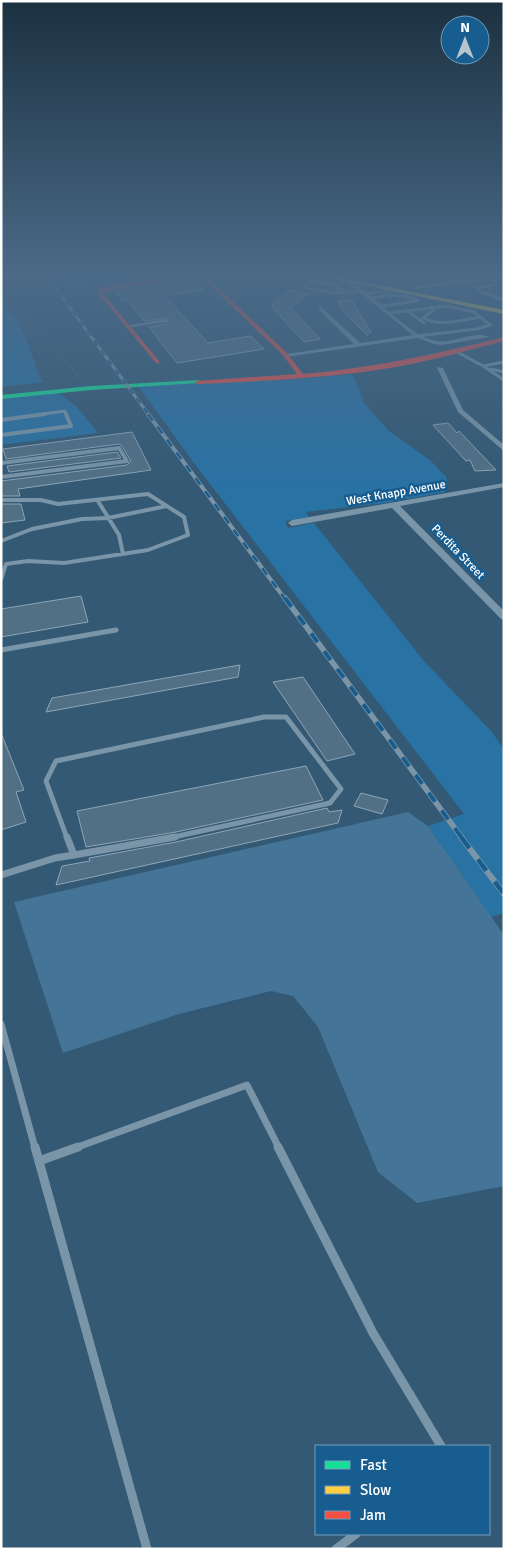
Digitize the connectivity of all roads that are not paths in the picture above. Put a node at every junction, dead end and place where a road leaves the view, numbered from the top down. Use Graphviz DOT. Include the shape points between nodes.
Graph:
graph roads {
  1 [pos="143,345"];
  2 [pos="276,345"];
  3 [pos="350,345"];
  4 [pos="448,345"];
  5 [pos="481,345"];
  6 [pos="457,352"];
  7 [pos="287,356"];
  8 [pos="157,362"];
  9 [pos="504,362"];
  10 [pos="483,366"];
  11 [pos="440,368"];
  12 [pos="488,368"];
  13 [pos="504,372"];
  14 [pos="299,373"];
  15 [pos="504,380"];
  16 [pos="83,384"];
  17 [pos="1,389"];
  18 [pos="1,397"];
  19 [pos="1,420"];
  20 [pos="1,435"];
  21 [pos="504,450"];
  22 [pos="1,463"];
  23 [pos="1,477"];
  24 [pos="504,485"];
  25 [pos="1,500"];
  26 [pos="98,501"];
  27 [pos="394,505"];
  28 [pos="167,506"];
  29 [pos="108,518"];
  30 [pos="292,523"];
  31 [pos="1,541"];
  32 [pos="123,554"];
  33 [pos="3,562"];
  34 [pos="1,580"];
  35 [pos="504,617"];
  36 [pos="116,630"];
  37 [pos="1,650"];
  38 [pos="74,855"];
  39 [pos="1,875"];
  40 [pos="1,1024"];
  41 [pos="39,1161"];
  42 [pos="440,1445"];
  43 [pos="355,1535"];
  44 [pos="148,1549"];
  45 [pos="336,1549"];
  1 -- 8 [label="street"];
  2 -- 7 [label="street"];
  3 -- 7 [label="street"];
  4 -- 14 [label="street"];
  5 -- 6 [label="street"];
  6 -- 10 [label="lane"];
  6 -- 14 [label="street" via="381,367"];
  7 -- 14 [label="street"];
  9 -- 10 [label="lane"];
  10 -- 12 [label="lane"];
  11 -- 21 [label="street" via="460,410"];
  12 -- 13 [label="lane"];
  12 -- 15 [label="lane"];
  14 -- 16 [label="street"];
  16 -- 17 [label="street"];
  16 -- 18 [label="street"];
  19 -- 20 [label="lane" via="65,411 71,426"];
  22 -- 23 [label="lane" via="119,448 127,461"];
  24 -- 27 [label="street, West Knapp Avenue"];
  25 -- 26 [label="lane" via="41,500 58,504"];
  26 -- 28 [label="lane" via="148,494"];
  26 -- 29 [label="lane"];
  27 -- 30 [label="street, West Knapp Avenue"];
  27 -- 35 [label="street, Perdita Street"];
  28 -- 29 [label="lane"];
  28 -- 32 [label="lane" via="184,517 188,535 148,550"];
  29 -- 31 [label="lane" via="82,519 32,529"];
  29 -- 32 [label="lane" via="119,535"];
  32 -- 33 [label="lane" via="64,564"];
  33 -- 34 [label="lane"];
  36 -- 37 [label="lane"];
  38 -- 38 [label="lane" via="330,803 341,789 286,717 264,717 82,754 56,761 46,781"];
  38 -- 39 [label="lane"];
  40 -- 41 [label="lane"];
  41 -- 42 [label="lane" via="247,1085 373,1333"];
  41 -- 44 [label="lane"];
  43 -- 45 [label="lane"];
}
